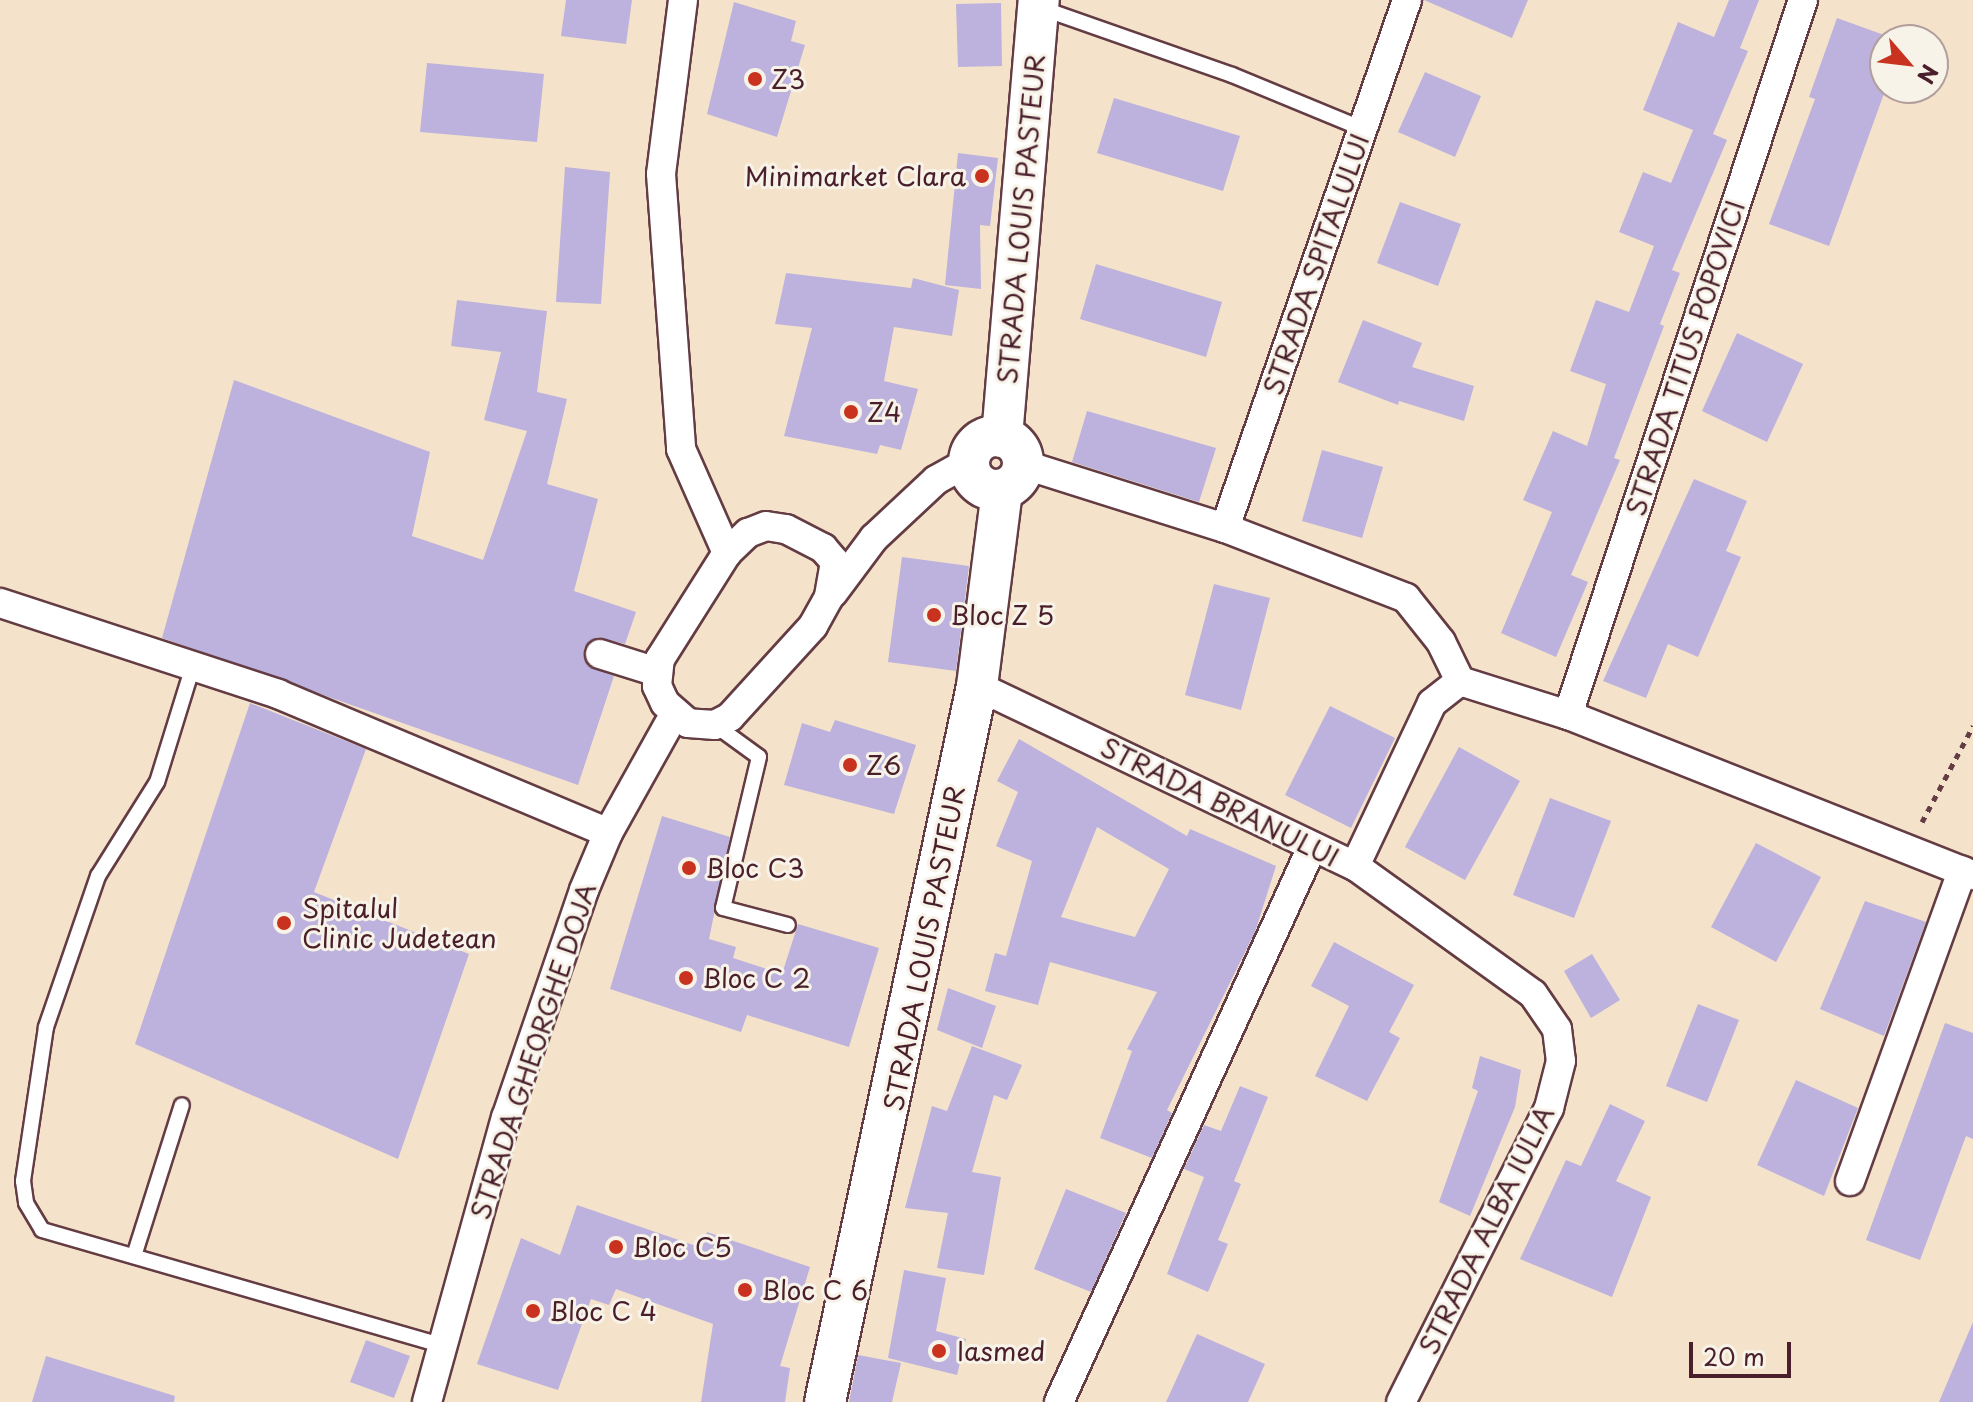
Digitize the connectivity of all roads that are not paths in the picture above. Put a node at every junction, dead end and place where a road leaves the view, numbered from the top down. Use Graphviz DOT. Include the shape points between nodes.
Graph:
graph roads {
  1 [pos="683,0"];
  2 [pos="1407,0"];
  3 [pos="1803,0"];
  4 [pos="1038,4"];
  5 [pos="1363,129"];
  6 [pos="969,462"];
  7 [pos="1009,464"];
  8 [pos="709,510"];
  9 [pos="766,526"];
  10 [pos="1225,528"];
  11 [pos="874,538"];
  12 [pos="818,545"];
  13 [pos="727,553"];
  14 [pos="829,597"];
  15 [pos="0,603"];
  16 [pos="600,654"];
  17 [pos="193,666"];
  18 [pos="657,672"];
  19 [pos="1460,681"];
  20 [pos="977,686"];
  21 [pos="674,715"];
  22 [pos="1568,715"];
  23 [pos="715,725"];
  24 [pos="608,833"];
  25 [pos="1312,847"];
  26 [pos="1355,866"];
  27 [pos="1967,873"];
  28 [pos="788,925"];
  29 [pos="182,1105"];
  30 [pos="1850,1181"];
  31 [pos="134,1256"];
  32 [pos="441,1345"];
  33 [pos="427,1402"];
  34 [pos="825,1402"];
  35 [pos="1059,1402"];
  36 [pos="1401,1402"];
  1 -- 8 [label="street" via="661,174 681,449"];
  2 -- 5 [label="street, STRADA SPITALULUI"];
  3 -- 22 [label="street, STRADA TITUS POPOVICI"];
  4 -- 5 [label="lane"];
  4 -- 7 [label="main road, STRADA LOUIS PASTEUR"];
  5 -- 10 [label="street, STRADA SPITALULUI"];
  6 -- 7 [label="main road" via="977,443"];
  6 -- 11 [label="street" via="936,480"];
  7 -- 10 [label="street"];
  7 -- 20 [label="main road, STRADA LOUIS PASTEUR"];
  8 -- 9 [label="street" via="733,521"];
  8 -- 13 [label="street"];
  9 -- 12 [label="street" via="786,529"];
  9 -- 13 [label="street" via="748,533"];
  10 -- 19 [label="street" via="1406,598 1441,642"];
  11 -- 12 [label="street"];
  11 -- 14 [label="street"];
  12 -- 14 [label="street" via="835,562"];
  13 -- 18 [label="street" via="669,637"];
  14 -- 23 [label="street" via="786,658 730,717"];
  15 -- 17 [label="street"];
  16 -- 18 [label="street"];
  17 -- 24 [label="street" via="374,732"];
  17 -- 31 [label="lane" via="157,782 98,876 46,1027 23,1181 26,1203 42,1230"];
  18 -- 21 [label="street" via="657,686"];
  19 -- 22 [label="street"];
  19 -- 26 [label="street, STRADA BRANULUI" via="1432,703"];
  20 -- 25 [label="street, STRADA BRANULUI"];
  20 -- 34 [label="main road, STRADA LOUIS PASTEUR" via="888,1126 854,1256"];
  21 -- 23 [label="street" via="701,726"];
  21 -- 24 [label="street, STRADA GHEORGHE DOJA"];
  22 -- 27 [label="street"];
  23 -- 28 [label="lane" via="759,757 723,908"];
  24 -- 32 [label="street, STRADA GHEORGHE DOJA" via="506,1118"];
  25 -- 26 [label="street, STRADA BRANULUI"];
  25 -- 35 [label="street"];
  26 -- 36 [label="street, STRADA ALBA IULIA" via="1533,994 1557,1029 1561,1061 1549,1108"];
  27 -- 30 [label="street"];
  29 -- 31 [label="lane"];
  31 -- 32 [label="lane"];
  32 -- 33 [label="street, STRADA GHEORGHE DOJA"];
}
